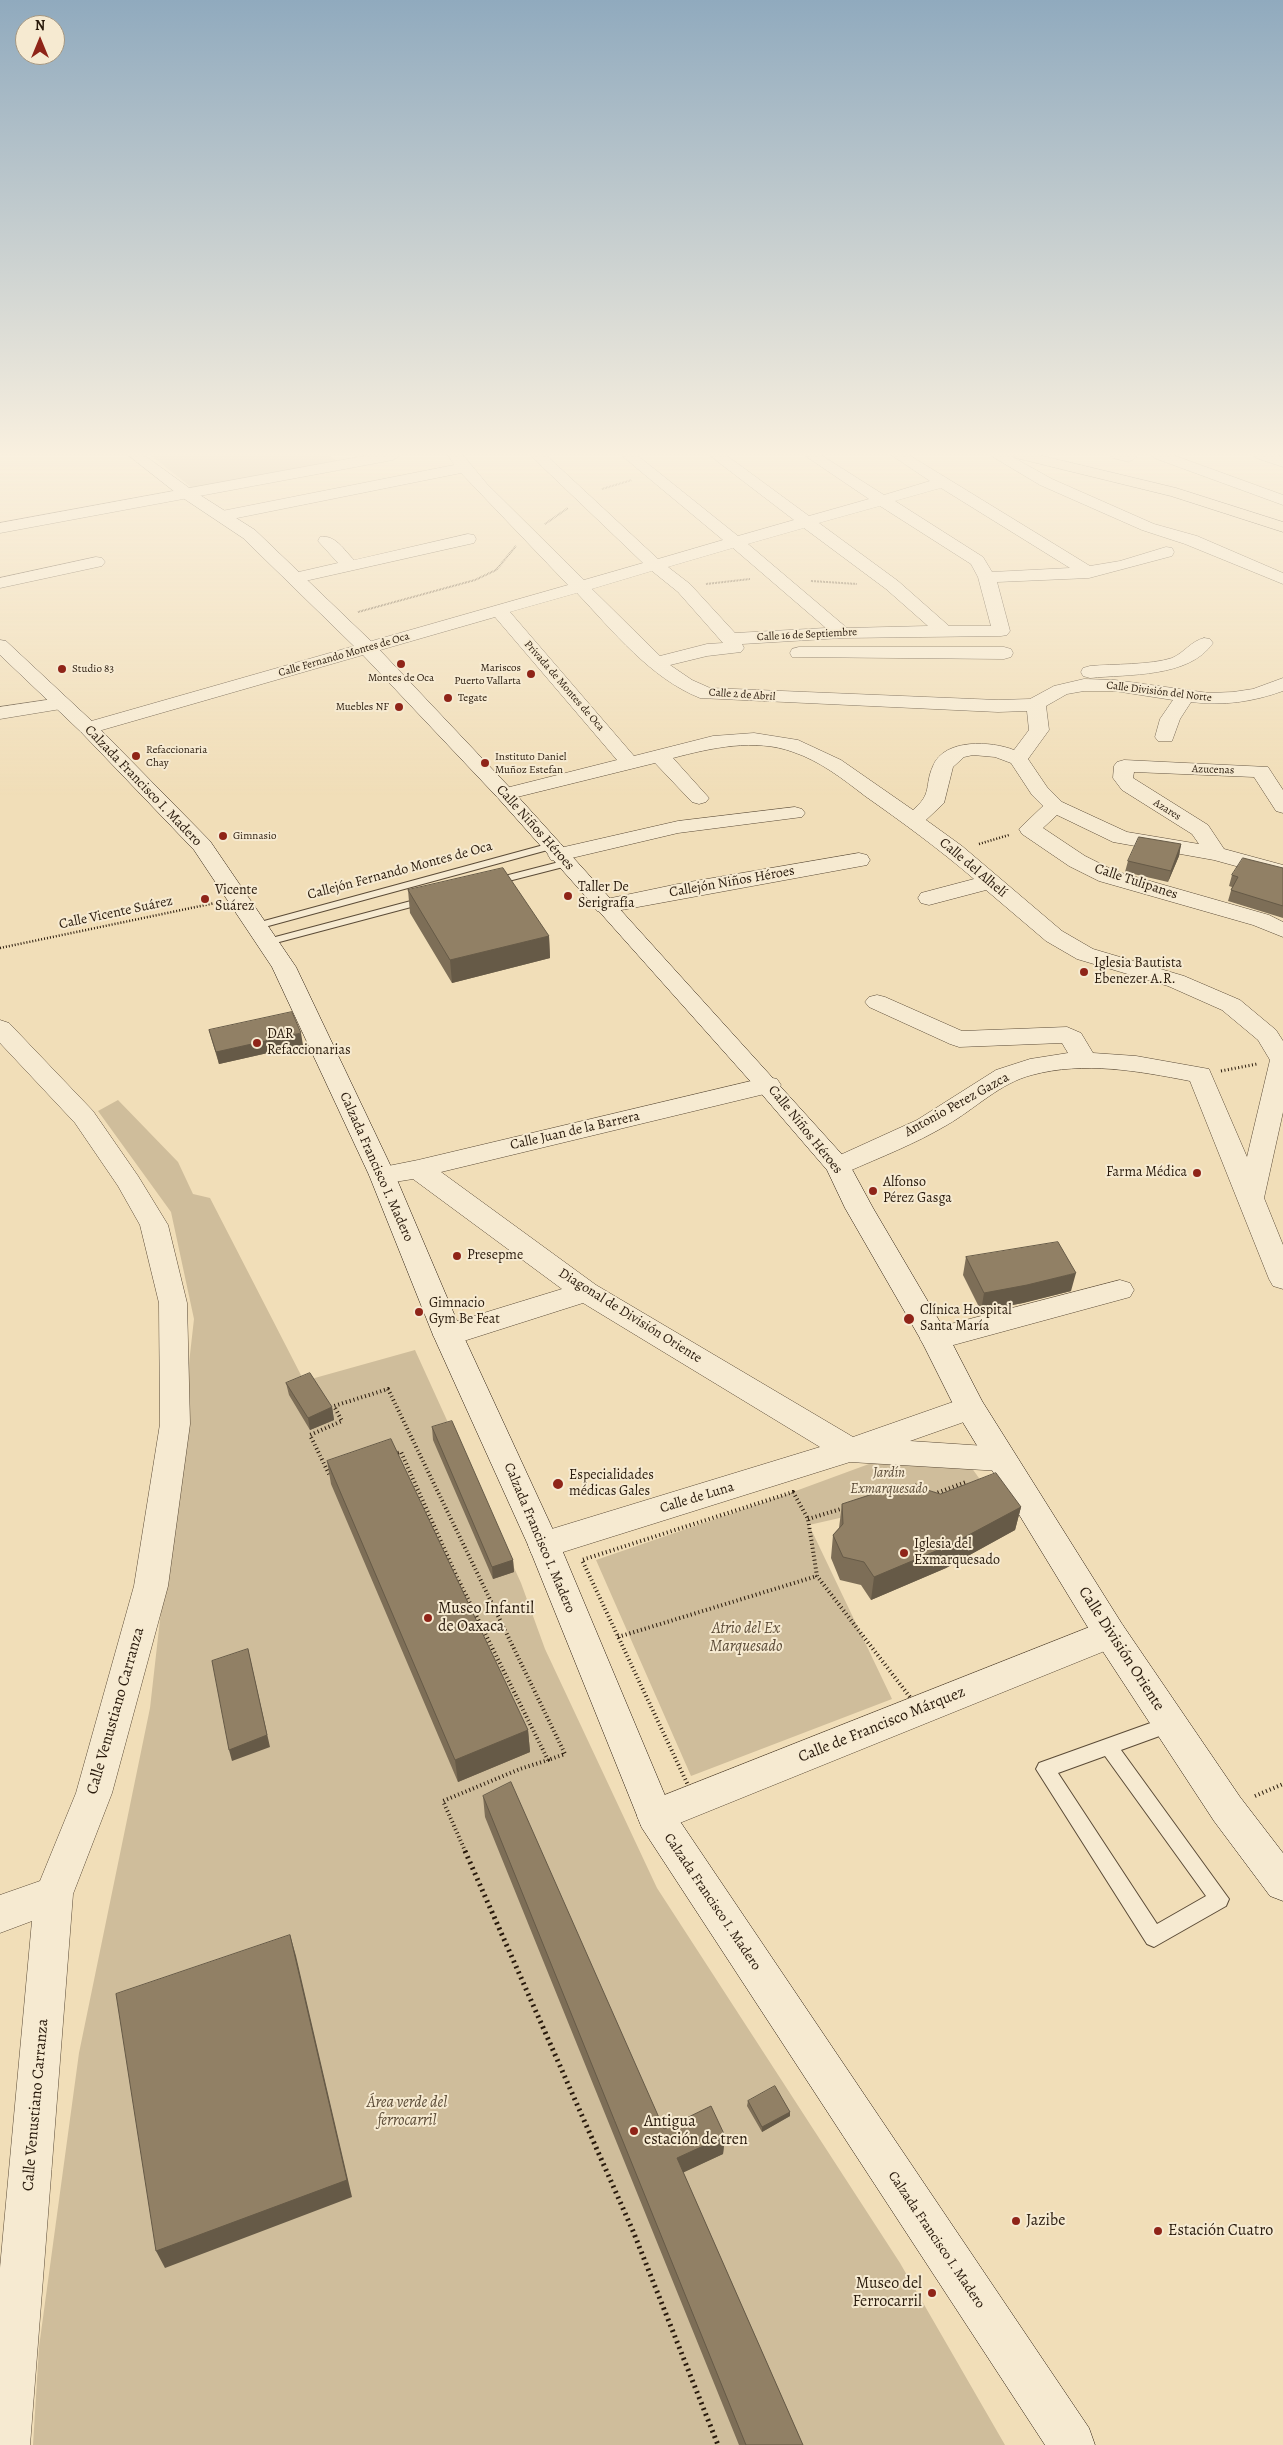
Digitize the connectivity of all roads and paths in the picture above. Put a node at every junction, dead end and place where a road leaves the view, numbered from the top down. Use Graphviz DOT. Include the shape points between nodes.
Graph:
graph roads {
  1 [pos="64,569"];
  2 [pos="286,569"];
  3 [pos="336,569"];
  4 [pos="497,569"];
  5 [pos="562,569"];
  6 [pos="640,569"];
  7 [pos="660,569"];
  8 [pos="768,569"];
  9 [pos="871,569"];
  10 [pos="982,569"];
  11 [pos="1084,569"];
  12 [pos="1113,569"];
  13 [pos="1260,569"];
  14 [pos="1090,573"];
  15 [pos="987,577"];
  16 [pos="296,578"];
  17 [pos="781,579"];
  18 [pos="1283,579"];
  19 [pos="0,583"];
  20 [pos="892,585"];
  21 [pos="577,586"];
  22 [pos="684,588"];
  23 [pos="498,609"];
  24 [pos="335,618"];
  25 [pos="944,631"];
  26 [pos="842,633"];
  27 [pos="1204,643"];
  28 [pos="733,644"];
  29 [pos="0,645"];
  30 [pos="368,649"];
  31 [pos="1004,653"];
  32 [pos="656,663"];
  33 [pos="1283,684"];
  34 [pos="1185,697"];
  35 [pos="1045,698"];
  36 [pos="60,704"];
  37 [pos="0,713"];
  38 [pos="88,728"];
  39 [pos="1165,737"];
  40 [pos="659,755"];
  41 [pos="1018,758"];
  42 [pos="629,762"];
  43 [pos="1124,766"];
  44 [pos="505,794"];
  45 [pos="1280,795"];
  46 [pos="699,798"];
  47 [pos="1055,806"];
  48 [pos="794,813"];
  49 [pos="913,820"];
  50 [pos="1030,829"];
  51 [pos="954,851"];
  52 [pos="1216,854"];
  53 [pos="559,855"];
  54 [pos="858,860"];
  55 [pos="1283,872"];
  56 [pos="990,882"];
  57 [pos="480,886"];
  58 [pos="442,896"];
  59 [pos="237,898"];
  60 [pos="929,898"];
  61 [pos="605,906"];
  62 [pos="1283,930"];
  63 [pos="262,934"];
  64 [pos="0,948"];
  65 [pos="877,1002"];
  66 [pos="0,1028"];
  67 [pos="1084,1060"];
  68 [pos="1282,1060"];
  69 [pos="1200,1074"];
  70 [pos="768,1085"];
  71 [pos="838,1166"];
  72 [pos="418,1169"];
  73 [pos="382,1175"];
  74 [pos="1251,1197"];
  75 [pos="1283,1279"];
  76 [pos="1120,1290"];
  77 [pos="586,1292"];
  78 [pos="448,1335"];
  79 [pos="935,1339"];
  80 [pos="970,1408"];
  81 [pos="850,1450"];
  82 [pos="392,1455"];
  83 [pos="1002,1459"];
  84 [pos="339,1473"];
  85 [pos="971,1480"];
  86 [pos="802,1489"];
  87 [pos="902,1490"];
  88 [pos="793,1492"];
  89 [pos="846,1508"];
  90 [pos="808,1519"];
  91 [pos="544,1545"];
  92 [pos="817,1576"];
  93 [pos="1110,1634"];
  94 [pos="618,1637"];
  95 [pos="1170,1724"];
  96 [pos="1108,1746"];
  97 [pos="548,1760"];
  98 [pos="695,1800"];
  99 [pos="655,1816"];
  100 [pos="1283,1883"];
  101 [pos="54,1894"];
  102 [pos="0,1914"];
  103 [pos="7,2445"];
  104 [pos="718,2445"];
  105 [pos="1072,2445"];
  1 -- 19 [label="street"];
  2 -- 16 [label="street, Calle Niños Héroes"];
  3 -- 16 [label="street"];
  4 -- 24 [label="path" via="475,580"];
  5 -- 21 [label="street, Calle 2 de Abril"];
  6 -- 21 [label="street, Calle Fernando Montes de Oca"];
  7 -- 22 [label="street"];
  8 -- 17 [label="street"];
  9 -- 20 [label="street"];
  10 -- 15 [label="street, Calle 16 de Septiembre"];
  11 -- 14 [label="street"];
  12 -- 14 [label="street"];
  13 -- 18 [label="street"];
  14 -- 15 [label="street"];
  15 -- 25 [label="street, Calle 16 de Septiembre" via="1001,631"];
  16 -- 24 [label="street, Calle Niños Héroes"];
  17 -- 20 [label="path"];
  17 -- 22 [label="path" via="720,582"];
  17 -- 26 [label="street"];
  20 -- 25 [label="street"];
  21 -- 23 [label="street, Calle Fernando Montes de Oca"];
  21 -- 32 [label="street, Calle 2 de Abril"];
  22 -- 28 [label="street"];
  23 -- 30 [label="street, Calle Fernando Montes de Oca"];
  23 -- 42 [label="street, Privada de Montes de Oca"];
  24 -- 30 [label="street, Calle Niños Héroes"];
  25 -- 26 [label="street, Calle 16 de Septiembre"];
  26 -- 28 [label="street, Calle 16 de Septiembre"];
  27 -- 35 [label="street" via="1188,658 1171,664 1080,672 1070,676"];
  28 -- 31 [label="street" via="790,653"];
  28 -- 32 [label="street"];
  29 -- 36 [label="street, Calzada Francisco I. Madero"];
  30 -- 38 [label="street, Calle Fernando Montes de Oca"];
  30 -- 44 [label="street, Calle Niños Héroes"];
  32 -- 35 [label="street, Calle 2 de Abril" via="691,689 707,694 998,706"];
  33 -- 34 [label="street, Calle División del Norte" via="1240,698"];
  34 -- 35 [label="street, Calle División del Norte" via="1092,685 1076,686"];
  34 -- 39 [label="street" via="1170,719"];
  35 -- 41 [label="street" via="1039,730"];
  36 -- 37 [label="street"];
  36 -- 38 [label="street, Calzada Francisco I. Madero"];
  38 -- 59 [label="street, Calzada Francisco I. Madero" via="202,846"];
  40 -- 42 [label="street, Calle del Alhelí"];
  40 -- 46 [label="street"];
  40 -- 49 [label="street, Calle del Alhelí" via="713,742 754,738 798,746 834,764"];
  41 -- 47 [label="street" via="1040,791"];
  41 -- 49 [label="street" via="999,751 973,749 957,753 943,765 934,802"];
  42 -- 44 [label="street, Calle del Alhelí"];
  43 -- 45 [label="street, Azucenas" via="1261,772"];
  43 -- 52 [label="street, Azares" via="1123,778 1129,786 1200,830"];
  44 -- 53 [label="street, Calle Niños Héroes"];
  47 -- 50 [label="street"];
  47 -- 52 [label="street" via="1121,837"];
  48 -- 53 [label="street" via="678,827"];
  49 -- 51 [label="street, Calle del Alhelí"];
  50 -- 51 [label="path"];
  50 -- 62 [label="street, Calle Tulipanes" via="1077,861 1107,876"];
  51 -- 56 [label="street, Calle del Alhelí"];
  52 -- 55 [label="street"];
  53 -- 57 [label="lane"];
  53 -- 61 [label="street, Calle Niños Héroes"];
  53 -- 63 [label="lane, Callejón Fernando Montes de Oca"];
  54 -- 61 [label="street, Callejón Niños Héroes" via="678,890"];
  56 -- 60 [label="street"];
  56 -- 68 [label="street, Calle del Alhelí" via="1054,936 1086,954 1176,981 1231,1005 1267,1035"];
  58 -- 63 [label="lane"];
  59 -- 63 [label="street, Calzada Francisco I. Madero"];
  59 -- 64 [label="path, Calle Vicente Suárez"];
  61 -- 70 [label="street, Calle Niños Héroes"];
  63 -- 73 [label="street, Calzada Francisco I. Madero" via="284,967"];
  65 -- 67 [label="street" via="958,1039 1067,1035"];
  66 -- 101 [label="street, Calle Venustiano Carranza" via="84,1117 129,1182 154,1225 173,1303 175,1424 151,1586 94,1793"];
  67 -- 69 [label="street, Antonio Perez Gazca" via="1118,1060"];
  67 -- 71 [label="street, Antonio Perez Gazca" via="1029,1067 992,1082 938,1119"];
  68 -- 69 [label="path"];
  68 -- 74 [label="street"];
  69 -- 74 [label="street"];
  70 -- 71 [label="street, Calle Niños Héroes"];
  70 -- 72 [label="street, Calle Juan de la Barrera"];
  71 -- 79 [label="street, Calle Niños Héroes"];
  72 -- 73 [label="street, Calle Juan de la Barrera"];
  72 -- 77 [label="street, Diagonal de División Oriente"];
  73 -- 78 [label="street, Calzada Francisco I. Madero"];
  74 -- 75 [label="street"];
  76 -- 79 [label="street"];
  77 -- 78 [label="street"];
  77 -- 81 [label="street, Diagonal de División Oriente"];
  78 -- 91 [label="street, Calzada Francisco I. Madero"];
  79 -- 80 [label="street, Calle Niños Héroes"];
  80 -- 81 [label="street, Calle de Luna"];
  80 -- 83 [label="street, Calle División Oriente"];
  81 -- 83 [label="street, Calle de Luna"];
  81 -- 91 [label="street, Calle de Luna"];
  82 -- 97 [label="path" via="401,1452 456,1575"];
  83 -- 93 [label="street, Calle División Oriente"];
  84 -- 97 [label="path" via="330,1476 310,1435 342,1421 334,1406 388,1389 565,1754"];
  85 -- 87 [label="path" via="931,1495 921,1484"];
  86 -- 88 [label="path"];
  88 -- 90 [label="path"];
  88 -- 94 [label="path" via="582,1560"];
  89 -- 90 [label="path"];
  90 -- 92 [label="path"];
  91 -- 99 [label="street, Calzada Francisco I. Madero"];
  92 -- 94 [label="path"];
  92 -- 98 [label="path" via="914,1701"];
  93 -- 95 [label="street, Calle División Oriente"];
  93 -- 98 [label="street, Calle de Francisco Márquez"];
  94 -- 98 [label="path"];
  95 -- 96 [label="lane"];
  95 -- 100 [label="street, Calle División Oriente" via="1227,1809"];
  96 -- 96 [label="lane" via="1045,1768 1154,1937 1219,1899"];
  97 -- 104 [label="path" via="443,1801 633,2231"];
  98 -- 99 [label="street, Calle de Francisco Márquez"];
  99 -- 105 [label="street, Calzada Francisco I. Madero"];
  101 -- 102 [label="street"];
  101 -- 103 [label="street, Calle Venustiano Carranza"];
}
